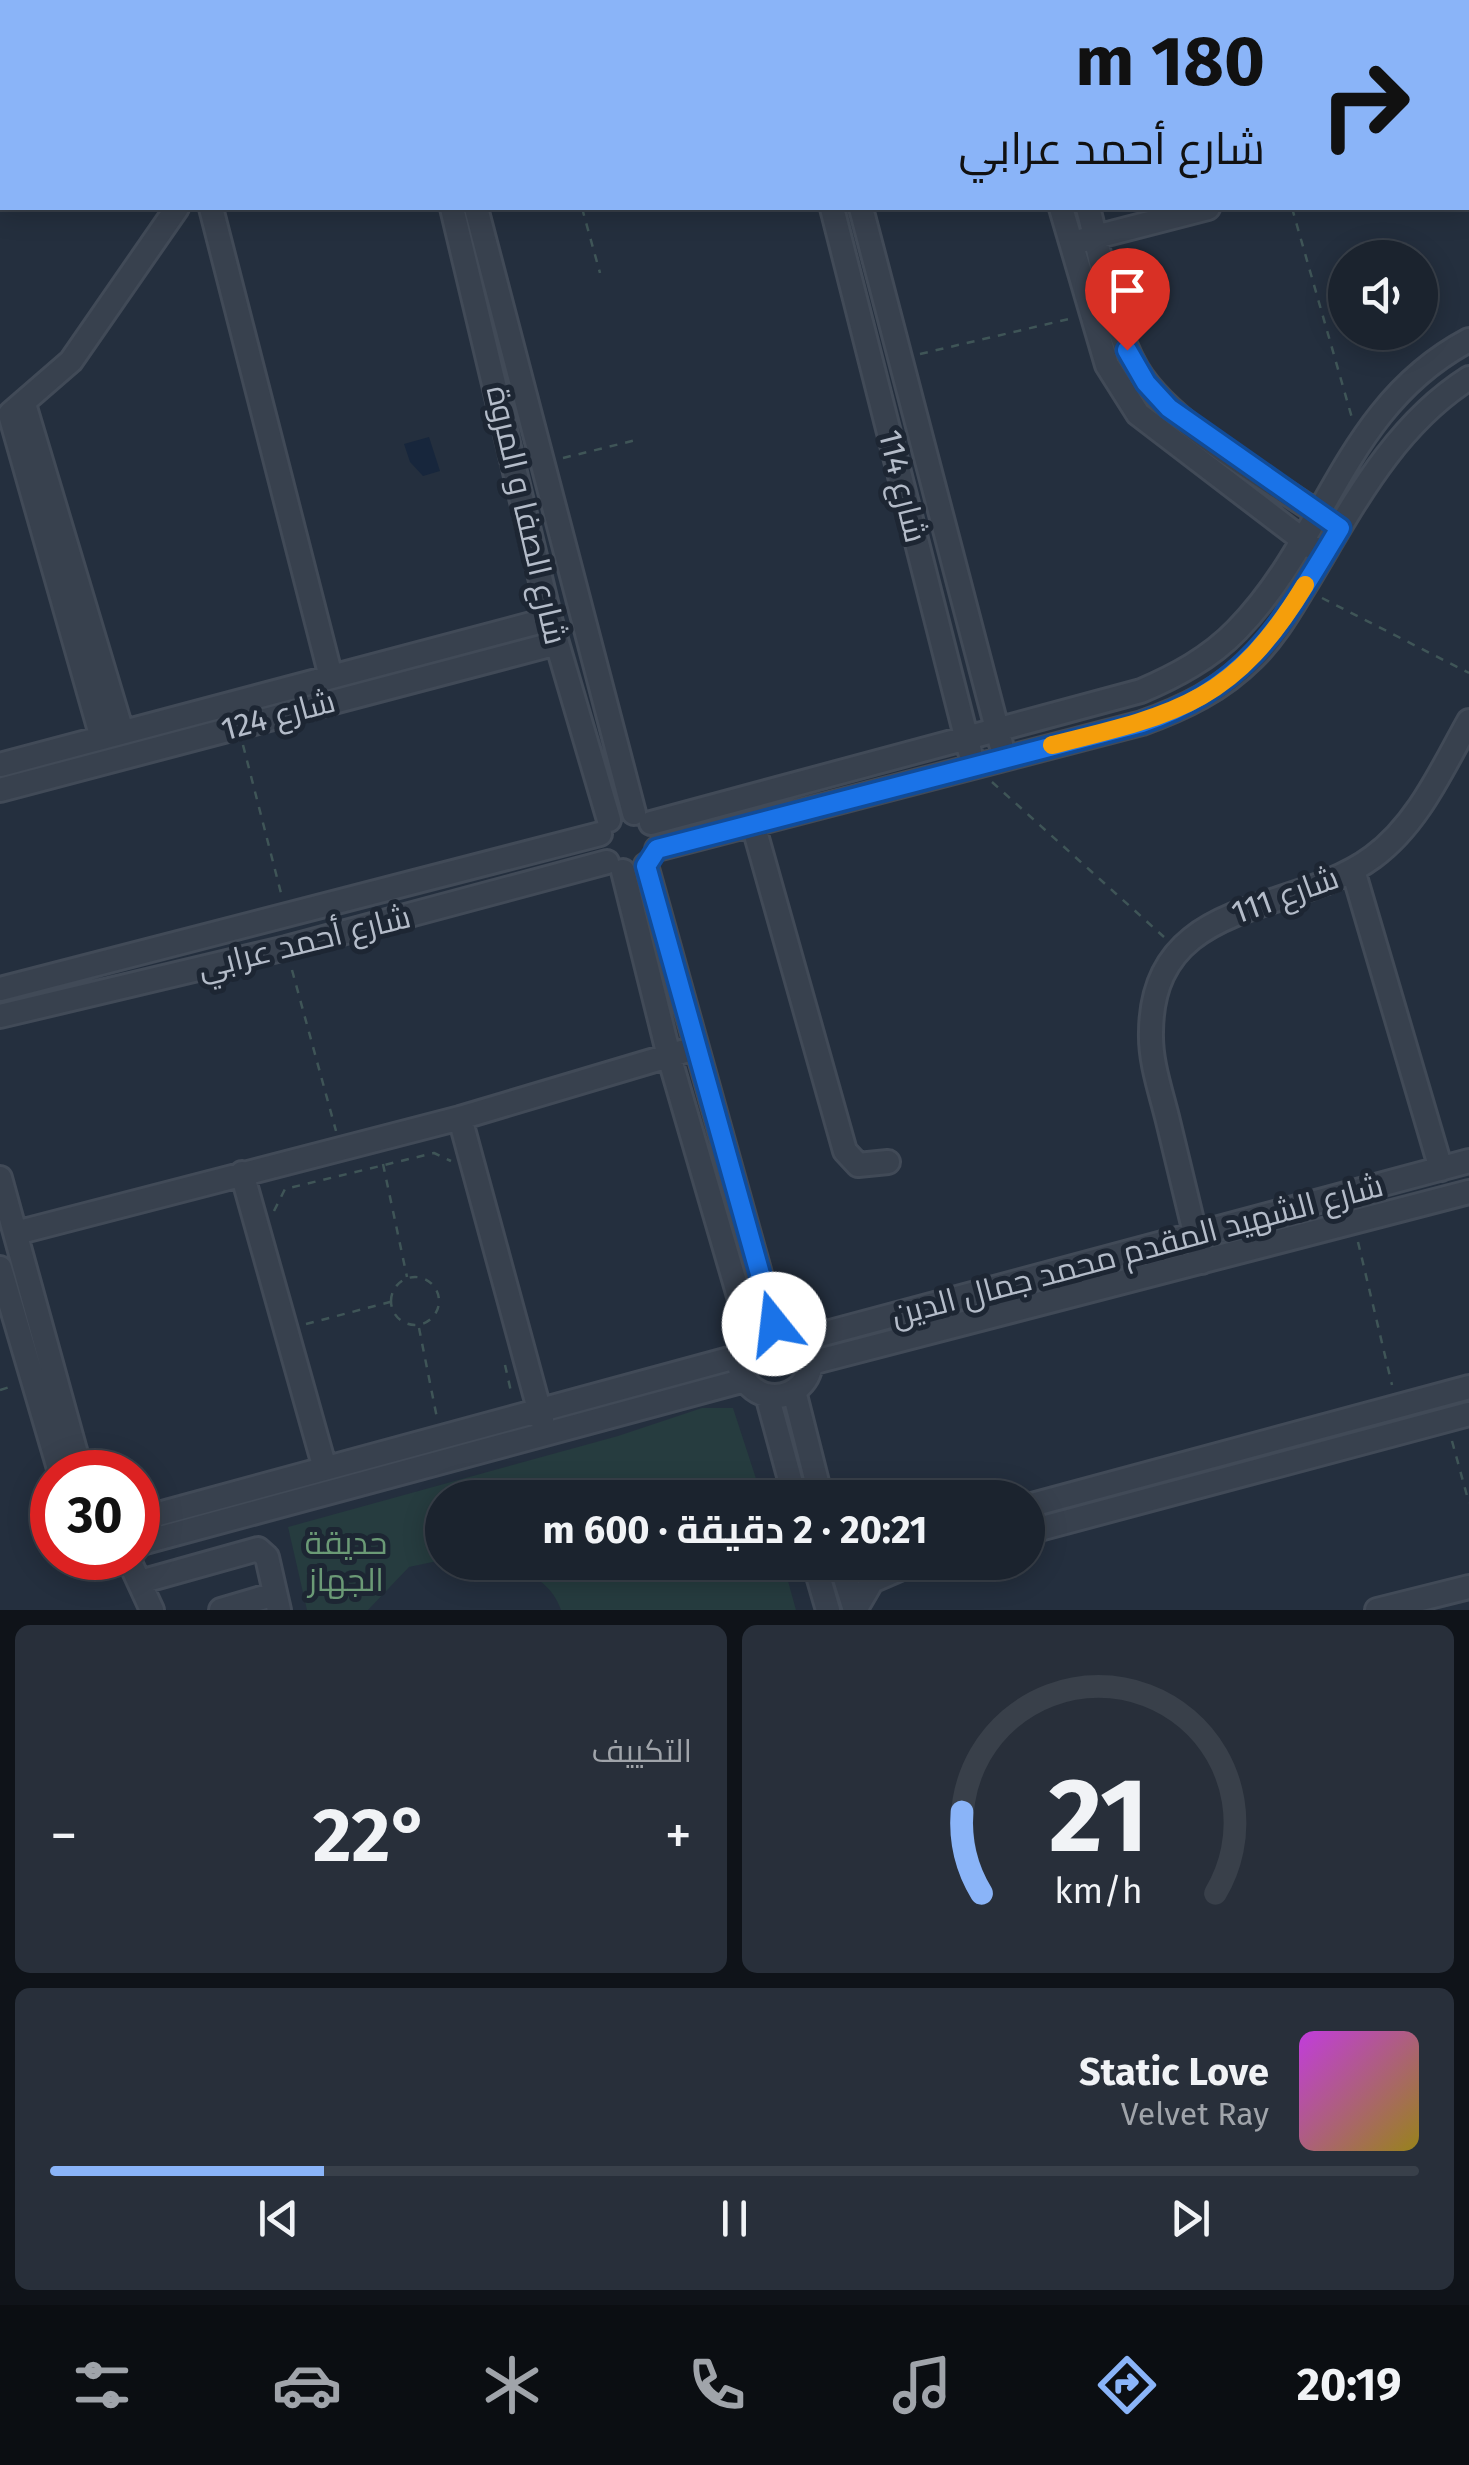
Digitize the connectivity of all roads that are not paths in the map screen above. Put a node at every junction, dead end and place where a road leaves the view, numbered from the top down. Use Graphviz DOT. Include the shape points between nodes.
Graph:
graph roads {
  1 [pos="176,210"];
  2 [pos="212,210"];
  3 [pos="453,210"];
  4 [pos="477,210"];
  5 [pos="833,210"];
  6 [pos="861,210"];
  7 [pos="1200,210"];
  8 [pos="1089,211"];
  9 [pos="1063,214"];
  10 [pos="1096,237"];
  11 [pos="1071,244"];
  12 [pos="502,300"];
  13 [pos="478,305"];
  14 [pos="1469,340"];
  15 [pos="1469,378"];
  16 [pos="911,409"];
  17 [pos="11,413"];
  18 [pos="886,417"];
  19 [pos="1317,512"];
  20 [pos="1340,528"];
  21 [pos="1300,538"];
  22 [pos="1323,556"];
  23 [pos="554,631"];
  24 [pos="330,677"];
  25 [pos="1469,721"];
  26 [pos="998,731"];
  27 [pos="112,735"];
  28 [pos="966,740"];
  29 [pos="1004,757"];
  30 [pos="0,764"];
  31 [pos="973,765"];
  32 [pos="0,790"];
  33 [pos="642,818"];
  34 [pos="753,824"];
  35 [pos="605,827"];
  36 [pos="652,857"];
  37 [pos="614,866"];
  38 [pos="1353,870"];
  39 [pos="0,989"];
  40 [pos="0,1016"];
  41 [pos="695,1048"];
  42 [pos="670,1056"];
  43 [pos="460,1118"];
  44 [pos="1469,1161"];
  45 [pos="888,1162"];
  46 [pos="1441,1169"];
  47 [pos="242,1173"];
  48 [pos="0,1178"];
  49 [pos="1469,1192"];
  50 [pos="16,1233"];
  51 [pos="1196,1237"];
  52 [pos="1202,1262"];
  53 [pos="0,1268"];
  54 [pos="774,1324"];
  55 [pos="750,1334"];
  56 [pos="804,1339"];
  57 [pos="740,1356"];
  58 [pos="811,1363"];
  59 [pos="745,1380"];
  60 [pos="1469,1388"];
  61 [pos="794,1391"];
  62 [pos="766,1395"];
  63 [pos="527,1411"];
  64 [pos="1458,1417"];
  65 [pos="545,1433"];
  66 [pos="54,1450"];
  67 [pos="75,1450"];
  68 [pos="324,1465"];
  69 [pos="790,1480"];
  70 [pos="816,1480"];
  71 [pos="1045,1501"];
  72 [pos="160,1513"];
  73 [pos="1045,1527"];
  74 [pos="160,1538"];
  75 [pos="819,1580"];
  76 [pos="846,1580"];
  77 [pos="873,1580"];
  78 [pos="140,1582"];
  79 [pos="1469,1587"];
  80 [pos="277,1602"];
  81 [pos="152,1610"];
  82 [pos="221,1610"];
  83 [pos="828,1610"];
  84 [pos="855,1610"];
  85 [pos="1377,1610"];
  1 -- 17 [label="street" via="71,361"];
  2 -- 24 [label="street"];
  3 -- 13 [label="street, شارع الصفا و المروة"];
  4 -- 12 [label="street, شارع الصفا و المروة"];
  5 -- 18 [label="street, شارع 114"];
  6 -- 16 [label="street, شارع 114"];
  7 -- 10 [label="street"];
  8 -- 9 [label="street"];
  8 -- 10 [label="street"];
  9 -- 11 [label="street"];
  10 -- 11 [label="street"];
  10 -- 19 [label="street" via="1120,331 1146,383 1183,419"];
  11 -- 21 [label="street" via="1107,365 1138,414"];
  12 -- 13 [label="street"];
  12 -- 33 [label="street, شارع الصفا و المروة"];
  13 -- 23 [label="street, شارع الصفا و المروة"];
  14 -- 19 [label="street" via="1406,383"];
  15 -- 20 [label="street" via="1412,422"];
  16 -- 18 [label="street"];
  16 -- 26 [label="street, شارع 114"];
  17 -- 27 [label="street"];
  18 -- 28 [label="street, شارع 114"];
  19 -- 20 [label="street"];
  19 -- 21 [label="street"];
  20 -- 22 [label="street"];
  21 -- 22 [label="street"];
  21 -- 26 [label="street" via="1255,610 1192,667 1140,691"];
  22 -- 29 [label="street" via="1277,632 1203,698 1142,723"];
  23 -- 24 [label="street, شارع 124"];
  23 -- 32 [label="street, شارع 124"];
  23 -- 35 [label="street, شارع الصفا و المروة"];
  24 -- 27 [label="street, شارع 124"];
  25 -- 38 [label="street, شارع 111" via="1408,824"];
  26 -- 28 [label="street"];
  26 -- 29 [label="street, شارع 114"];
  27 -- 30 [label="street, شارع 124"];
  28 -- 31 [label="street, شارع 114"];
  28 -- 33 [label="street"];
  29 -- 31 [label="street"];
  31 -- 34 [label="street"];
  33 -- 35 [label="street, شارع أحمد عرابي"];
  33 -- 36 [label="street, شارع الصفا و المروة"];
  34 -- 36 [label="street"];
  34 -- 45 [label="street" via="847,1158 864,1167"];
  35 -- 37 [label="street, شارع الصفا و المروة"];
  35 -- 39 [label="street, شارع أحمد عرابي" via="287,918"];
  36 -- 37 [label="street, شارع أحمد عرابي"];
  36 -- 41 [label="street"];
  37 -- 40 [label="street, شارع أحمد عرابي"];
  37 -- 42 [label="street"];
  38 -- 46 [label="street"];
  38 -- 51 [label="street, شارع 111" via="1230,913 1180,952 1159,988 1150,1030 1156,1072"];
  41 -- 42 [label="street"];
  41 -- 54 [label="street"];
  42 -- 43 [label="street"];
  42 -- 55 [label="street"];
  43 -- 47 [label="street"];
  43 -- 63 [label="street"];
  44 -- 46 [label="street, شارع الشهيد المقدم محمد جمال الدين"];
  46 -- 51 [label="street, شارع الشهيد المقدم محمد جمال الدين"];
  47 -- 50 [label="street"];
  47 -- 68 [label="street"];
  48 -- 50 [label="street"];
  49 -- 52 [label="street, شارع الشهيد المقدم محمد جمال الدين"];
  50 -- 67 [label="street"];
  51 -- 52 [label="street, شارع 111"];
  51 -- 56 [label="street, شارع الشهيد المقدم محمد جمال الدين"];
  52 -- 58 [label="street, شارع الشهيد المقدم محمد جمال الدين"];
  53 -- 66 [label="street"];
  54 -- 55 [label="street"];
  54 -- 56 [label="street"];
  55 -- 57 [label="street"];
  56 -- 58 [label="street"];
  57 -- 59 [label="street"];
  57 -- 63 [label="street"];
  58 -- 61 [label="street"];
  59 -- 62 [label="street"];
  59 -- 65 [label="street"];
  60 -- 71 [label="street"];
  61 -- 62 [label="street"];
  61 -- 70 [label="street"];
  62 -- 69 [label="street"];
  63 -- 65 [label="street"];
  63 -- 68 [label="street"];
  64 -- 73 [label="street"];
  65 -- 74 [label="street"];
  68 -- 72 [label="street"];
  75 -- 83 [label="street"];
  76 -- 84 [label="street"];
  77 -- 84 [label="street"];
  78 -- 80 [label="street" via="254,1549 267,1557"];
  78 -- 81 [label="street"];
  79 -- 85 [label="street"];
  80 -- 82 [label="street"];
}
